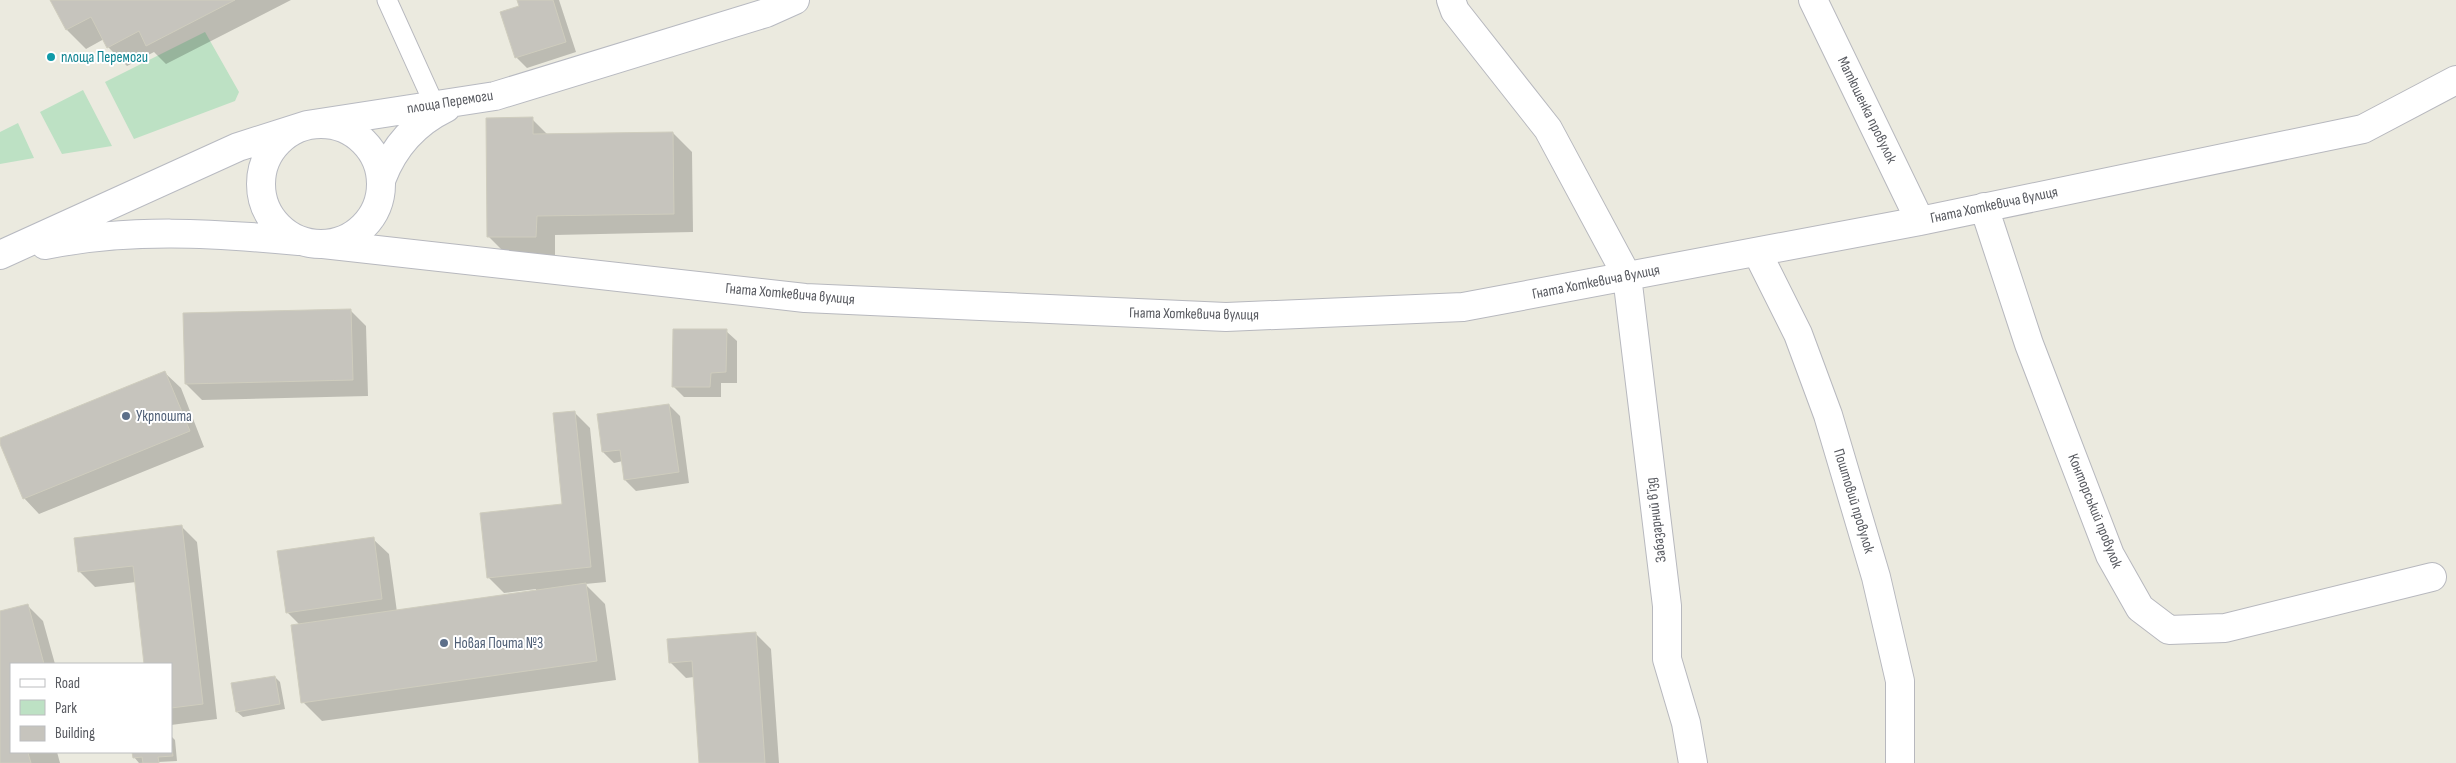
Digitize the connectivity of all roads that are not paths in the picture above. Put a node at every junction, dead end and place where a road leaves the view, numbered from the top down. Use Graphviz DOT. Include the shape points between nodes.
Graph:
graph roads {
  1 [pos="387,0"];
  2 [pos="796,0"];
  3 [pos="1451,0"];
  4 [pos="1813,0"];
  5 [pos="2456,80"];
  6 [pos="447,104"];
  7 [pos="307,125"];
  8 [pos="382,178"];
  9 [pos="1984,207"];
  10 [pos="1920,221"];
  11 [pos="312,242"];
  12 [pos="1757,252"];
  13 [pos="0,256"];
  14 [pos="1627,276"];
  15 [pos="714,287"];
  16 [pos="2432,577"];
  17 [pos="1693,763"];
  18 [pos="1900,763"];
  1 -- 6 [label="lane" via="425,88"];
  2 -- 6 [label="street, площа Перемоги" via="766,13 496,96"];
  3 -- 14 [label="street" via="1455,11 1548,129"];
  4 -- 10 [label="street, Матюшенка провулок"];
  5 -- 9 [label="street, Гната Хоткевича вулиця" via="2363,130"];
  6 -- 7 [label="street, площа Перемоги"];
  6 -- 8 [label="street" via="411,131 394,153"];
  7 -- 8 [label="street" via="324,123 357,134 377,161"];
  7 -- 11 [label="street" via="291,131 277,142 267,156 260,189 264,206 273,221 285,233"];
  7 -- 13 [label="street, площа Перемоги" via="238,148"];
  8 -- 11 [label="street" via="375,212 364,226 335,242"];
  9 -- 10 [label="street, Гната Хоткевича вулиця"];
  9 -- 16 [label="street, Конторський провулок" via="2029,344 2110,555 2140,608 2169,630 2225,628"];
  10 -- 12 [label="street, Гната Хоткевича вулиця"];
  11 -- 13 [label="street, площа Перемоги" via="212,233 156,233 47,245"];
  11 -- 15 [label="street, площа Перемоги"];
  12 -- 14 [label="street, Гната Хоткевича вулиця"];
  12 -- 18 [label="street, Поштовий провулок" via="1798,334 1828,415 1876,577 1900,681"];
  14 -- 15 [label="street, Гната Хоткевича вулиця" via="1463,307 1226,317 805,298"];
  14 -- 17 [label="street, Забазарний вʼїзд" via="1667,606 1667,659 1686,723"];
}
